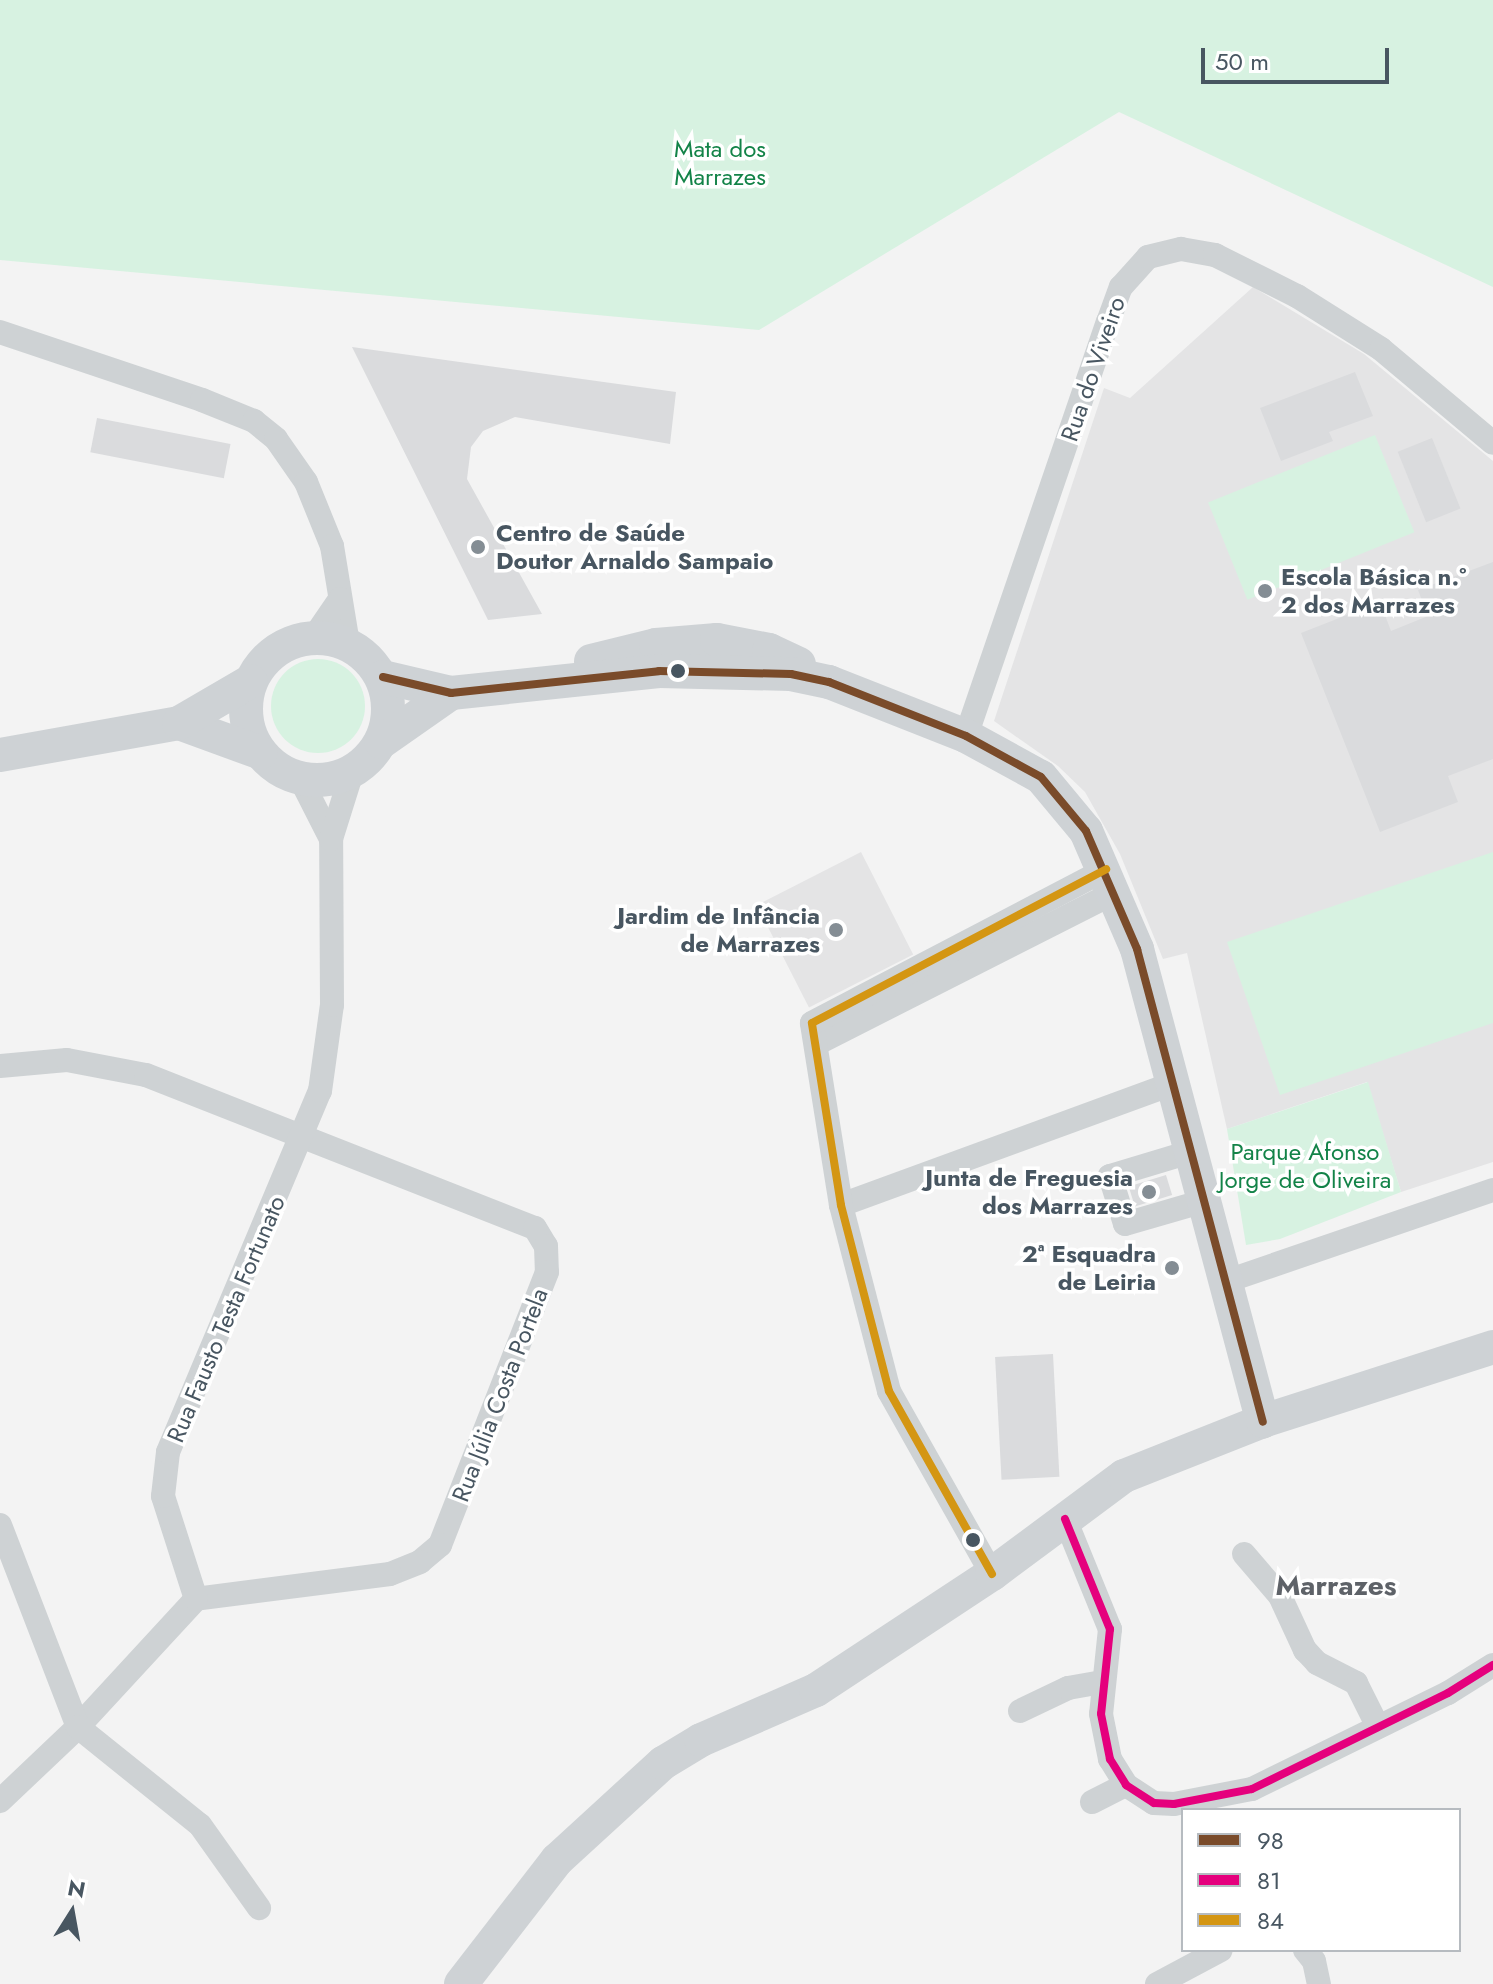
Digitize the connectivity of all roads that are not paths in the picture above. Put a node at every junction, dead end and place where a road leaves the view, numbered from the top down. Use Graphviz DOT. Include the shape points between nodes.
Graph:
graph roads {
  1 [pos="0,332"];
  2 [pos="1493,443"];
  3 [pos="340,599"];
  4 [pos="314,637"];
  5 [pos="348,644"];
  6 [pos="383,677"];
  7 [pos="251,681"];
  8 [pos="451,693"];
  9 [pos="179,723"];
  10 [pos="966,736"];
  11 [pos="381,742"];
  12 [pos="261,753"];
  13 [pos="0,755"];
  14 [pos="352,772"];
  15 [pos="300,778"];
  16 [pos="331,839"];
  17 [pos="1111,880"];
  18 [pos="0,1066"];
  19 [pos="1171,1084"];
  20 [pos="305,1136"];
  21 [pos="1190,1152"];
  22 [pos="1493,1190"];
  23 [pos="1204,1201"];
  24 [pos="841,1205"];
  25 [pos="1227,1281"];
  26 [pos="1493,1347"];
  27 [pos="1263,1421"];
  28 [pos="1065,1519"];
  29 [pos="0,1525"];
  30 [pos="1244,1554"];
  31 [pos="992,1574"];
  32 [pos="196,1599"];
  33 [pos="1493,1665"];
  34 [pos="1103,1682"];
  35 [pos="1020,1711"];
  36 [pos="78,1727"];
  37 [pos="1378,1727"];
  38 [pos="1126,1785"];
  39 [pos="1254,1800"];
  40 [pos="0,1801"];
  41 [pos="1092,1802"];
  42 [pos="259,1908"];
  43 [pos="1217,1952"];
  44 [pos="1307,1952"];
  45 [pos="461,1984"];
  46 [pos="1157,1984"];
  47 [pos="1319,1984"];
  1 -- 3 [label="street" via="254,421 276,439 306,482 332,546"];
  2 -- 10 [label="street, Rua do Viveiro" via="1381,349 1297,296 1215,255 1181,249 1148,257 1121,287"];
  3 -- 4 [label="street"];
  3 -- 5 [label="street"];
  4 -- 5 [label="main road"];
  4 -- 7 [label="main road" via="276,650"];
  5 -- 6 [label="main road"];
  6 -- 8 [label="main road"];
  6 -- 11 [label="main road" via="389,704"];
  7 -- 9 [label="main road"];
  7 -- 12 [label="main road" via="246,718"];
  8 -- 10 [label="main road" via="534,681 757,670 829,682"];
  8 -- 11 [label="main road"];
  9 -- 12 [label="main road"];
  9 -- 13 [label="main road"];
  10 -- 17 [label="main road" via="1023,764 1056,791"];
  11 -- 14 [label="main road"];
  12 -- 15 [label="main road" via="278,769"];
  14 -- 15 [label="main road" via="318,781"];
  14 -- 16 [label="street"];
  15 -- 16 [label="street"];
  16 -- 20 [label="street, Rua Fausto Testa Fortunato" via="329,1048"];
  17 -- 19 [label="main road" via="1137,949"];
  17 -- 24 [label="street" via="812,1023"];
  18 -- 20 [label="street, Rua Júlia Costa Portela" via="67,1060 107,1065"];
  19 -- 21 [label="main road"];
  19 -- 24 [label="street"];
  20 -- 32 [label="street, Rua Fausto Testa Fortunato" via="168,1452 163,1496"];
  20 -- 32 [label="street, Rua Júlia Costa Portela" via="535,1228 546,1246 547,1272 440,1545 420,1562 390,1574"];
  21 -- 23 [label="main road"];
  21 -- 23 [label="street" via="1110,1176 1125,1224"];
  22 -- 25 [label="street"];
  23 -- 25 [label="main road"];
  24 -- 31 [label="street" via="889,1391"];
  25 -- 27 [label="main road"];
  26 -- 27 [label="main road"];
  27 -- 28 [label="main road" via="1142,1466"];
  28 -- 31 [label="main road"];
  28 -- 34 [label="street" via="1110,1629"];
  29 -- 36 [label="street"];
  30 -- 37 [label="street" via="1280,1596 1305,1650 1317,1663 1356,1683"];
  31 -- 45 [label="main road" via="816,1690 701,1740 663,1763 557,1860"];
  32 -- 36 [label="street"];
  33 -- 37 [label="street"];
  34 -- 35 [label="street" via="1068,1688"];
  34 -- 38 [label="street" via="1103,1735"];
  36 -- 40 [label="street"];
  36 -- 42 [label="street" via="200,1825"];
  37 -- 39 [label="street"];
  38 -- 39 [label="street" via="1154,1803"];
  38 -- 41 [label="street"];
  43 -- 46 [label="street"];
  44 -- 47 [label="street"];
}
